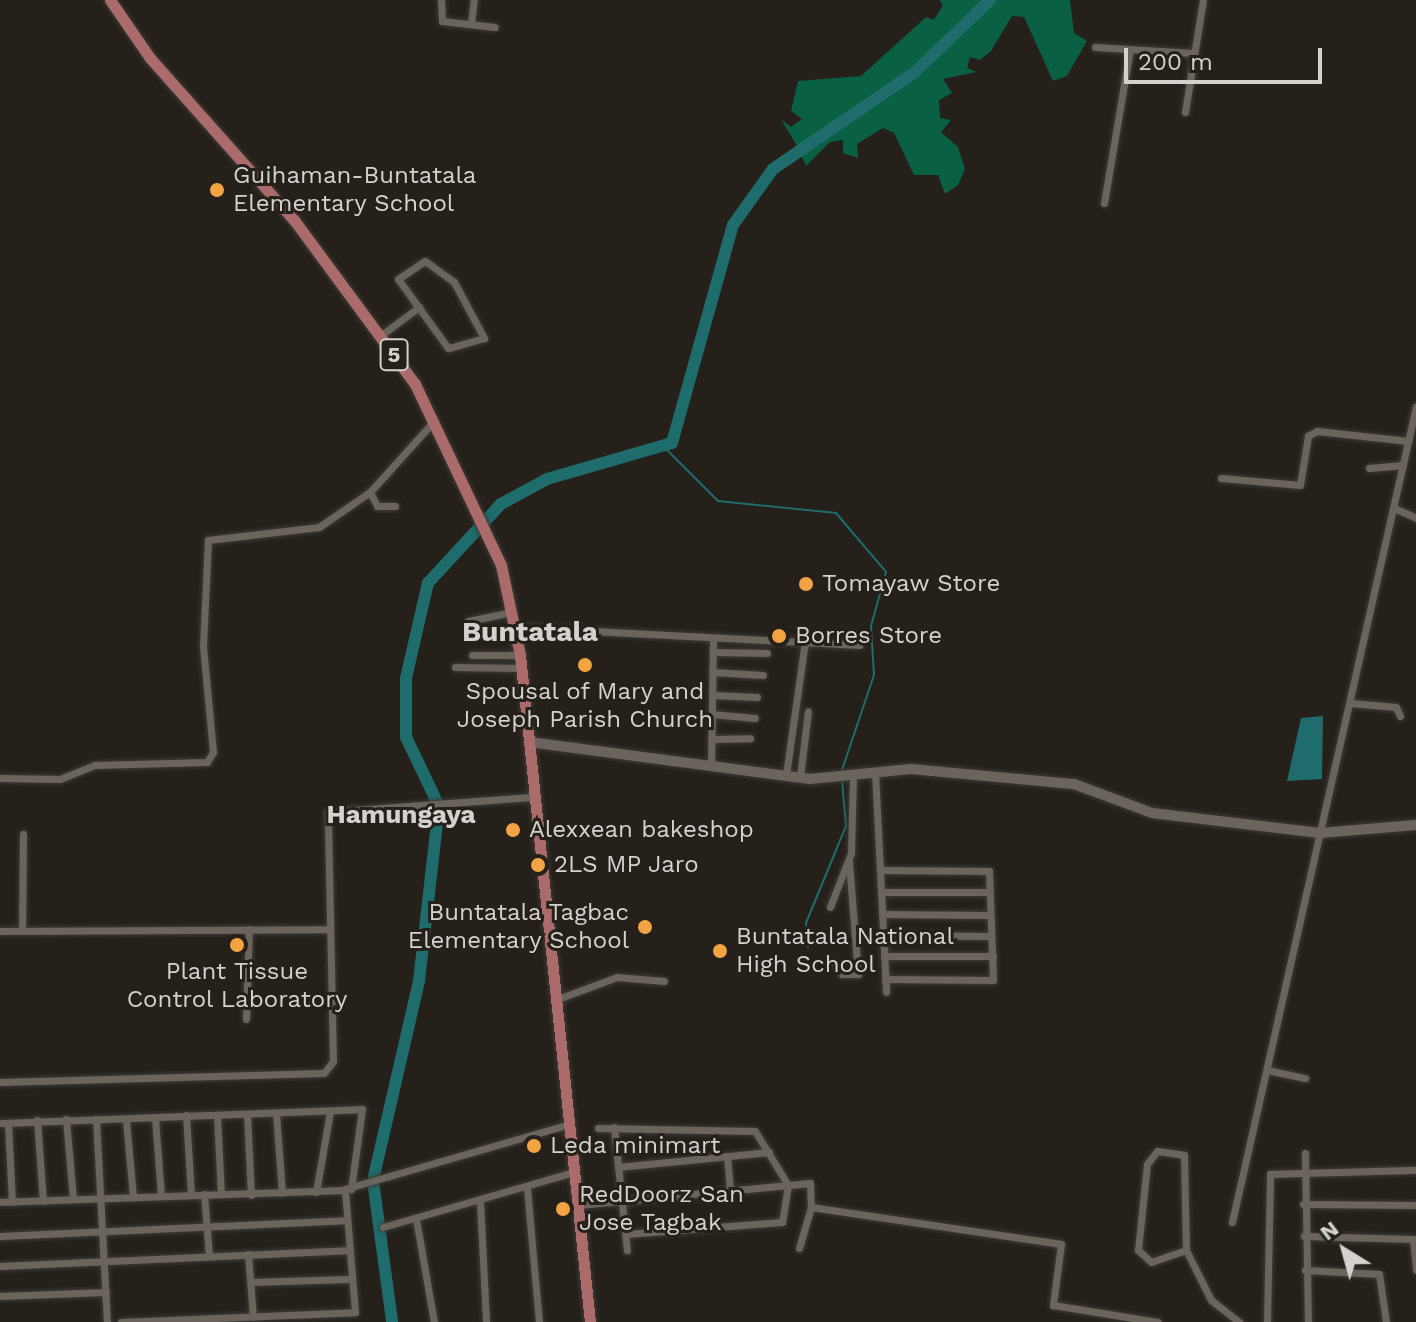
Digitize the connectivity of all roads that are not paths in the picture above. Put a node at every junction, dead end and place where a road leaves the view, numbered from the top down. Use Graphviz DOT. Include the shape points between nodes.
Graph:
graph roads {
  1 [pos="110,0"];
  2 [pos="441,0"];
  3 [pos="474,0"];
  4 [pos="1203,0"];
  5 [pos="471,23"];
  6 [pos="495,27"];
  7 [pos="1095,47"];
  8 [pos="1130,49"];
  9 [pos="1194,53"];
  10 [pos="1185,112"];
  11 [pos="1104,203"];
  12 [pos="419,307"];
  13 [pos="380,336"];
  14 [pos="1416,406"];
  15 [pos="436,419"];
  16 [pos="1408,441"];
  17 [pos="1403,465"];
  18 [pos="1369,468"];
  19 [pos="1221,478"];
  20 [pos="370,492"];
  21 [pos="395,506"];
  22 [pos="1394,508"];
  23 [pos="1416,518"];
  24 [pos="512,612"];
  25 [pos="468,621"];
  26 [pos="516,627"];
  27 [pos="713,640"];
  28 [pos="805,641"];
  29 [pos="860,645"];
  30 [pos="713,652"];
  31 [pos="767,653"];
  32 [pos="472,655"];
  33 [pos="520,655"];
  34 [pos="455,667"];
  35 [pos="522,668"];
  36 [pos="712,672"];
  37 [pos="763,675"];
  38 [pos="712,695"];
  39 [pos="757,697"];
  40 [pos="1350,703"];
  41 [pos="808,711"];
  42 [pos="711,714"];
  43 [pos="1400,716"];
  44 [pos="755,718"];
  45 [pos="750,738"];
  46 [pos="711,739"];
  47 [pos="529,742"];
  48 [pos="711,767"];
  49 [pos="875,772"];
  50 [pos="786,775"];
  51 [pos="850,776"];
  52 [pos="800,777"];
  53 [pos="0,778"];
  54 [pos="534,797"];
  55 [pos="1416,825"];
  56 [pos="1320,833"];
  57 [pos="23,834"];
  58 [pos="849,861"];
  59 [pos="880,870"];
  60 [pos="881,892"];
  61 [pos="989,892"];
  62 [pos="830,907"];
  63 [pos="882,914"];
  64 [pos="990,915"];
  65 [pos="249,929"];
  66 [pos="330,929"];
  67 [pos="22,930"];
  68 [pos="0,931"];
  69 [pos="883,935"];
  70 [pos="991,936"];
  71 [pos="884,956"];
  72 [pos="993,956"];
  73 [pos="833,962"];
  74 [pos="885,979"];
  75 [pos="664,981"];
  76 [pos="886,992"];
  77 [pos="555,1000"];
  78 [pos="246,1019"];
  79 [pos="1267,1070"];
  80 [pos="1305,1078"];
  81 [pos="0,1082"];
  82 [pos="330,1112"];
  83 [pos="276,1113"];
  84 [pos="247,1114"];
  85 [pos="186,1115"];
  86 [pos="217,1116"];
  87 [pos="155,1118"];
  88 [pos="66,1119"];
  89 [pos="96,1119"];
  90 [pos="37,1120"];
  91 [pos="126,1120"];
  92 [pos="4,1123"];
  93 [pos="569,1124"];
  94 [pos="614,1127"];
  95 [pos="598,1128"];
  96 [pos="769,1152"];
  97 [pos="1305,1153"];
  98 [pos="727,1156"];
  99 [pos="618,1167"];
  100 [pos="1304,1169"];
  101 [pos="1416,1170"];
  102 [pos="574,1172"];
  103 [pos="788,1185"];
  104 [pos="527,1188"];
  105 [pos="348,1189"];
  106 [pos="730,1191"];
  107 [pos="316,1192"];
  108 [pos="282,1193"];
  109 [pos="191,1194"];
  110 [pos="204,1194"];
  111 [pos="221,1194"];
  112 [pos="251,1195"];
  113 [pos="161,1196"];
  114 [pos="133,1197"];
  115 [pos="73,1199"];
  116 [pos="100,1199"];
  117 [pos="43,1201"];
  118 [pos="0,1202"];
  119 [pos="12,1202"];
  120 [pos="480,1202"];
  121 [pos="621,1202"];
  122 [pos="1303,1204"];
  123 [pos="578,1205"];
  124 [pos="1416,1205"];
  125 [pos="811,1207"];
  126 [pos="416,1219"];
  127 [pos="346,1220"];
  128 [pos="1232,1222"];
  129 [pos="383,1227"];
  130 [pos="207,1229"];
  131 [pos="103,1231"];
  132 [pos="625,1234"];
  133 [pos="0,1236"];
  134 [pos="1304,1236"];
  135 [pos="799,1248"];
  136 [pos="348,1250"];
  137 [pos="627,1250"];
  138 [pos="1186,1250"];
  139 [pos="248,1254"];
  140 [pos="209,1256"];
  141 [pos="105,1261"];
  142 [pos="0,1266"];
  143 [pos="1305,1270"];
  144 [pos="1416,1270"];
  145 [pos="349,1279"];
  146 [pos="251,1282"];
  147 [pos="106,1292"];
  148 [pos="0,1296"];
  149 [pos="355,1312"];
  150 [pos="253,1317"];
  151 [pos="321,1318"];
  152 [pos="293,1319"];
  153 [pos="234,1320"];
  154 [pos="264,1320"];
  155 [pos="174,1321"];
  156 [pos="204,1321"];
  157 [pos="107,1322"];
  158 [pos="121,1322"];
  159 [pos="140,1322"];
  160 [pos="356,1322"];
  161 [pos="434,1322"];
  162 [pos="486,1322"];
  163 [pos="539,1322"];
  164 [pos="590,1322"];
  165 [pos="1158,1322"];
  166 [pos="1239,1322"];
  167 [pos="1267,1322"];
  168 [pos="1308,1322"];
  169 [pos="1386,1322"];
  1 -- 13 [label="main road, 5"];
  2 -- 5 [label="street" via="442,21"];
  3 -- 5 [label="street"];
  4 -- 9 [label="street"];
  5 -- 6 [label="street"];
  7 -- 8 [label="street"];
  8 -- 9 [label="street"];
  8 -- 11 [label="street"];
  9 -- 10 [label="street"];
  12 -- 12 [label="street" via="451,350 485,336 454,282 430,261 399,277"];
  12 -- 13 [label="street"];
  13 -- 15 [label="main road, 5"];
  14 -- 16 [label="street"];
  15 -- 20 [label="street"];
  15 -- 24 [label="main road, 5" via="489,531"];
  16 -- 17 [label="street"];
  16 -- 19 [label="street" via="1317,431 1308,436 1295,488"];
  17 -- 18 [label="street"];
  17 -- 22 [label="street"];
  20 -- 21 [label="street" via="377,506"];
  20 -- 53 [label="street" via="306,533 208,540 203,646 213,752 207,762 95,765 60,779"];
  22 -- 23 [label="street"];
  22 -- 40 [label="street"];
  24 -- 25 [label="street"];
  24 -- 26 [label="main road, 5"];
  26 -- 27 [label="street"];
  26 -- 33 [label="main road, 5"];
  27 -- 28 [label="street"];
  27 -- 30 [label="street"];
  28 -- 29 [label="street"];
  28 -- 50 [label="street"];
  30 -- 31 [label="street"];
  30 -- 36 [label="street"];
  32 -- 33 [label="street"];
  33 -- 35 [label="main road, 5"];
  34 -- 35 [label="street"];
  35 -- 47 [label="main road, 5"];
  36 -- 37 [label="street"];
  36 -- 38 [label="street"];
  38 -- 39 [label="street"];
  38 -- 42 [label="street"];
  40 -- 43 [label="street" via="1396,707"];
  40 -- 56 [label="street"];
  41 -- 52 [label="street"];
  42 -- 44 [label="street"];
  42 -- 46 [label="street"];
  45 -- 46 [label="street"];
  46 -- 48 [label="street"];
  47 -- 48 [label="street"];
  47 -- 54 [label="main road, 5"];
  48 -- 50 [label="street"];
  49 -- 51 [label="street"];
  49 -- 56 [label="street" via="1074,784 1152,813"];
  49 -- 59 [label="street"];
  50 -- 52 [label="street"];
  51 -- 52 [label="street"];
  51 -- 58 [label="street"];
  54 -- 66 [label="street" via="328,812"];
  54 -- 77 [label="main road, 5"];
  55 -- 56 [label="street"];
  56 -- 79 [label="street"];
  57 -- 67 [label="street"];
  58 -- 62 [label="street"];
  58 -- 73 [label="street" via="858,974 842,974"];
  59 -- 60 [label="street"];
  59 -- 61 [label="street" via="985,868"];
  60 -- 61 [label="street"];
  60 -- 63 [label="street"];
  61 -- 64 [label="street"];
  63 -- 64 [label="street"];
  63 -- 69 [label="street"];
  64 -- 70 [label="street"];
  65 -- 66 [label="street"];
  65 -- 67 [label="street"];
  65 -- 78 [label="street"];
  66 -- 81 [label="street" via="333,1061 324,1073"];
  67 -- 68 [label="street"];
  69 -- 70 [label="street"];
  69 -- 71 [label="street"];
  70 -- 72 [label="street"];
  71 -- 72 [label="street"];
  71 -- 74 [label="street"];
  72 -- 74 [label="street" via="991,982"];
  74 -- 76 [label="street"];
  75 -- 77 [label="street" via="617,977"];
  77 -- 93 [label="main road, 5"];
  79 -- 80 [label="street"];
  79 -- 128 [label="street"];
  82 -- 83 [label="street"];
  82 -- 105 [label="street" via="365,1114"];
  82 -- 107 [label="street"];
  83 -- 84 [label="street"];
  83 -- 108 [label="street"];
  84 -- 86 [label="street"];
  84 -- 112 [label="street"];
  85 -- 86 [label="street"];
  85 -- 87 [label="street"];
  85 -- 109 [label="street"];
  86 -- 111 [label="street"];
  87 -- 91 [label="street"];
  87 -- 113 [label="street"];
  88 -- 89 [label="street"];
  88 -- 90 [label="street"];
  88 -- 115 [label="street"];
  89 -- 91 [label="street"];
  89 -- 116 [label="street"];
  90 -- 92 [label="street"];
  90 -- 117 [label="street"];
  91 -- 114 [label="street"];
  92 -- 119 [label="street"];
  93 -- 102 [label="main road, 5"];
  93 -- 105 [label="street"];
  94 -- 95 [label="street"];
  94 -- 96 [label="street" via="755,1131"];
  94 -- 99 [label="street"];
  96 -- 98 [label="street"];
  96 -- 103 [label="street"];
  97 -- 100 [label="street"];
  98 -- 99 [label="street"];
  98 -- 106 [label="street"];
  99 -- 121 [label="street"];
  100 -- 101 [label="street"];
  100 -- 122 [label="street"];
  100 -- 167 [label="street" via="1270,1174"];
  102 -- 104 [label="street"];
  102 -- 123 [label="main road, 5"];
  103 -- 106 [label="street"];
  103 -- 125 [label="street" via="812,1184"];
  103 -- 132 [label="street" via="779,1223"];
  104 -- 120 [label="street"];
  104 -- 163 [label="street"];
  105 -- 107 [label="street"];
  105 -- 127 [label="street"];
  106 -- 121 [label="street"];
  107 -- 108 [label="street"];
  108 -- 112 [label="street"];
  109 -- 110 [label="street"];
  109 -- 113 [label="street"];
  110 -- 111 [label="street"];
  110 -- 130 [label="street"];
  111 -- 112 [label="street"];
  113 -- 114 [label="street"];
  114 -- 116 [label="street"];
  115 -- 116 [label="street"];
  115 -- 117 [label="street"];
  116 -- 131 [label="street"];
  117 -- 119 [label="street"];
  118 -- 119 [label="street"];
  120 -- 126 [label="street"];
  120 -- 162 [label="street"];
  121 -- 123 [label="street"];
  121 -- 132 [label="street"];
  122 -- 124 [label="street"];
  122 -- 134 [label="street"];
  123 -- 164 [label="main road, 5"];
  125 -- 135 [label="street"];
  125 -- 165 [label="street" via="1061,1244 1053,1305"];
  126 -- 129 [label="street"];
  126 -- 161 [label="street"];
  127 -- 130 [label="street"];
  127 -- 136 [label="street"];
  130 -- 131 [label="street"];
  130 -- 140 [label="street"];
  131 -- 133 [label="street"];
  131 -- 141 [label="street"];
  132 -- 137 [label="street"];
  134 -- 143 [label="street"];
  134 -- 144 [label="street" via="1413,1239"];
  136 -- 139 [label="street"];
  136 -- 145 [label="street"];
  138 -- 138 [label="street" via="1151,1262 1138,1250 1147,1164 1157,1151 1184,1155"];
  138 -- 166 [label="street" via="1211,1300"];
  139 -- 140 [label="street"];
  139 -- 146 [label="street"];
  140 -- 141 [label="street"];
  141 -- 142 [label="street"];
  141 -- 147 [label="street"];
  143 -- 168 [label="street"];
  143 -- 169 [label="street" via="1379,1274"];
  145 -- 146 [label="street"];
  145 -- 149 [label="street"];
  146 -- 150 [label="street"];
  147 -- 148 [label="street"];
  147 -- 157 [label="street"];
  149 -- 151 [label="street"];
  149 -- 160 [label="street"];
  150 -- 153 [label="street"];
  150 -- 154 [label="street"];
  151 -- 152 [label="street"];
  152 -- 154 [label="street"];
  153 -- 156 [label="street"];
  155 -- 156 [label="street"];
  155 -- 159 [label="street"];
  158 -- 159 [label="street"];
}
